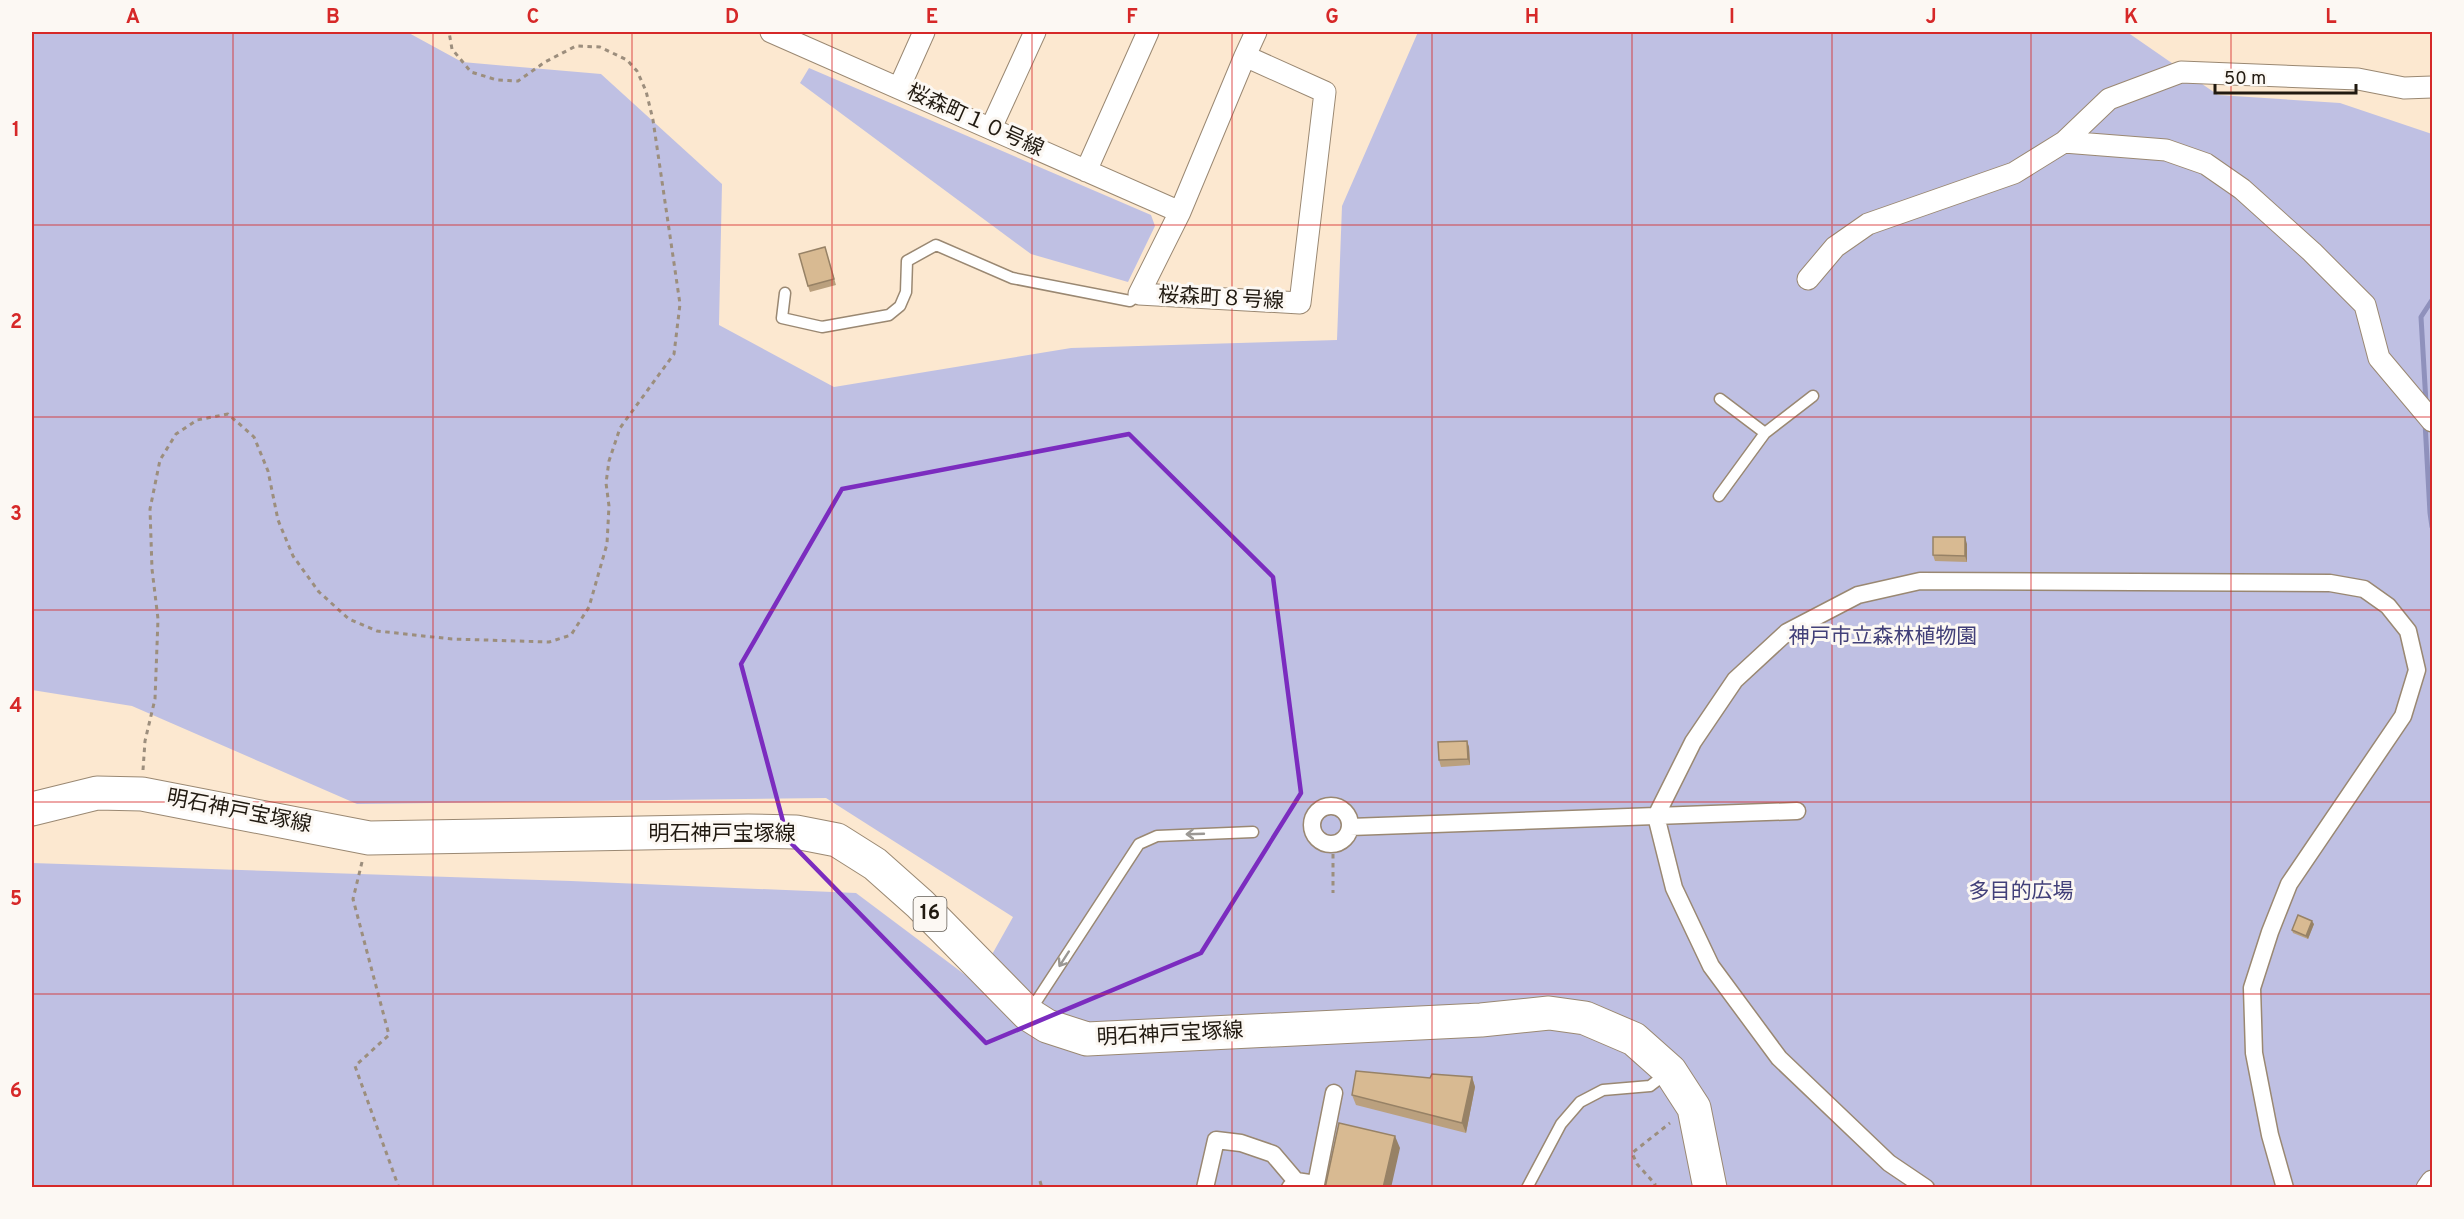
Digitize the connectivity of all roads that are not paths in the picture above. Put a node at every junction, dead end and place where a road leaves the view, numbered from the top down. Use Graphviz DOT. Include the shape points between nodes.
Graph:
graph roads {
  1 [pos="771,32"];
  2 [pos="924,32"];
  3 [pos="1035,32"];
  4 [pos="1148,32"];
  5 [pos="1256,32"];
  6 [pos="807,39"];
  7 [pos="1245,56"];
  8 [pos="2433,87"];
  9 [pos="899,88"];
  10 [pos="991,128"];
  11 [pos="2064,142"];
  12 [pos="1086,171"];
  13 [pos="1180,212"];
  14 [pos="1808,279"];
  15 [pos="785,293"];
  16 [pos="1139,294"];
  17 [pos="1813,396"];
  18 [pos="1720,399"];
  19 [pos="2433,421"];
  20 [pos="1766,434"];
  21 [pos="1719,496"];
  22 [pos="32,809"];
  23 [pos="1797,811"];
  24 [pos="1656,816"];
  25 [pos="1350,826"];
  26 [pos="1253,832"];
  27 [pos="1028,1014"];
  28 [pos="1670,1071"];
  29 [pos="1334,1093"];
  30 [pos="2433,1181"];
  31 [pos="1293,1184"];
  32 [pos="1205,1188"];
  33 [pos="1527,1188"];
  34 [pos="1710,1188"];
  35 [pos="1926,1188"];
  36 [pos="2285,1188"];
  37 [pos="2427,1188"];
  1 -- 6 [label="street, 桜森町１０号線"];
  2 -- 9 [label="street"];
  3 -- 10 [label="street"];
  4 -- 12 [label="street"];
  5 -- 7 [label="street, 桜森町８号線"];
  6 -- 9 [label="street, 桜森町１０号線"];
  7 -- 13 [label="street, 桜森町８号線"];
  7 -- 16 [label="street, 桜森町８号線" via="1325,92 1300,303"];
  8 -- 11 [label="street" via="2404,88 2358,79 2181,72 2109,99"];
  9 -- 10 [label="street, 桜森町１０号線"];
  10 -- 12 [label="street, 桜森町１０号線"];
  11 -- 14 [label="street" via="2014,174 1868,224 1835,247"];
  11 -- 19 [label="street" via="2166,150 2206,164 2242,189 2365,304 2379,358"];
  12 -- 13 [label="street, 桜森町１０号線"];
  13 -- 16 [label="street, 桜森町８号線"];
  15 -- 16 [label="lane" via="782,318 822,327 889,315 900,306 906,292 907,261 936,245 1012,278 1130,302"];
  17 -- 20 [label="lane"];
  18 -- 20 [label="lane"];
  20 -- 21 [label="lane"];
  22 -- 27 [label="main road, 明石神戸宝塚線 / 16" via="97,793 142,794 369,838 748,831 796,832 837,840 875,864 920,904"];
  23 -- 24 [label="street"];
  24 -- 25 [label="street"];
  24 -- 35 [label="street" via="1674,888 1711,966 1779,1058 1889,1163"];
  24 -- 36 [label="street" via="1694,742 1735,680 1787,632 1858,595 1920,581 2330,583 2364,589 2388,606 2408,631 2417,670 2403,716 2289,885 2252,988 2254,1053"];
  25 -- 25 [label="street" via="1345,839 1333,845 1321,842 1313,834 1311,822 1316,811 1327,806 1339,807 1348,815"];
  26 -- 27 [label="lane, one-way" via="1157,836 1140,844"];
  27 -- 28 [label="main road, 明石神戸宝塚線 / 16" via="1047,1026 1087,1039 1481,1020 1549,1013 1585,1018 1634,1039"];
  28 -- 33 [label="lane" via="1650,1086 1603,1090 1580,1102 1561,1124"];
  28 -- 34 [label="main road, 明石神戸宝塚線 / 16" via="1695,1108"];
  29 -- 31 [label="street" via="1316,1184"];
  30 -- 37 [label="street"];
  31 -- 32 [label="street" via="1273,1154 1242,1143 1216,1140"];
}
